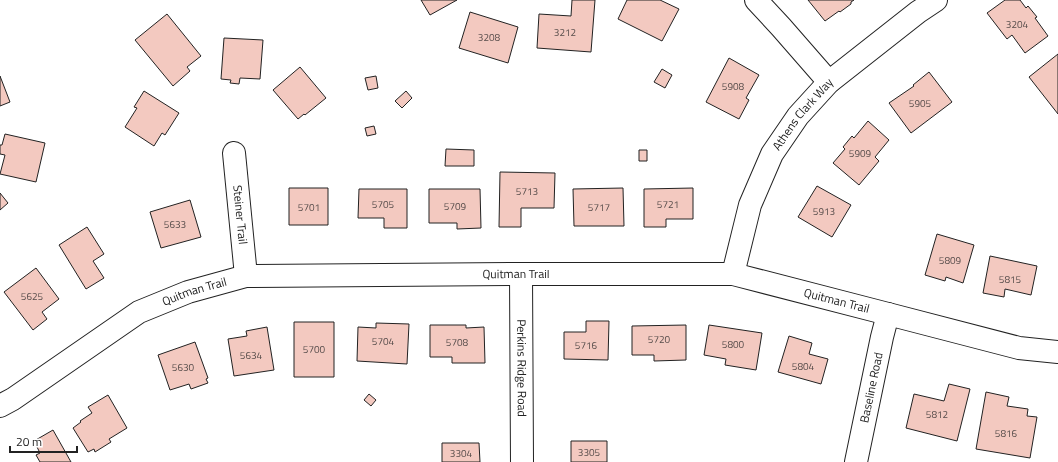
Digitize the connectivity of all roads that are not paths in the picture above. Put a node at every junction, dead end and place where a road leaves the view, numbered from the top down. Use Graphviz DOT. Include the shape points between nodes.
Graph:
graph roads {
  1 [pos="756,0"];
  2 [pos="936,0"];
  3 [pos="829,82"];
  4 [pos="234,153"];
  5 [pos="521,274"];
  6 [pos="732,274"];
  7 [pos="246,276"];
  8 [pos="888,314"];
  9 [pos="1058,352"];
  10 [pos="0,406"];
  11 [pos="522,462"];
  12 [pos="856,462"];
  1 -- 3 [label="street"];
  2 -- 3 [label="street, Athens Clark Way"];
  3 -- 6 [label="street, Athens Clark Way" via="798,116 772,154 750,205"];
  4 -- 7 [label="street, Steiner Trail"];
  5 -- 6 [label="street, Quitman Trail"];
  5 -- 7 [label="street, Quitman Trail"];
  5 -- 11 [label="street, Perkins Ridge Road"];
  6 -- 8 [label="street, Quitman Trail"];
  7 -- 10 [label="street, Quitman Trail" via="188,292 139,312"];
  8 -- 9 [label="street, Quitman Trail" via="1019,348"];
  8 -- 12 [label="street, Baseline Road"];
}
